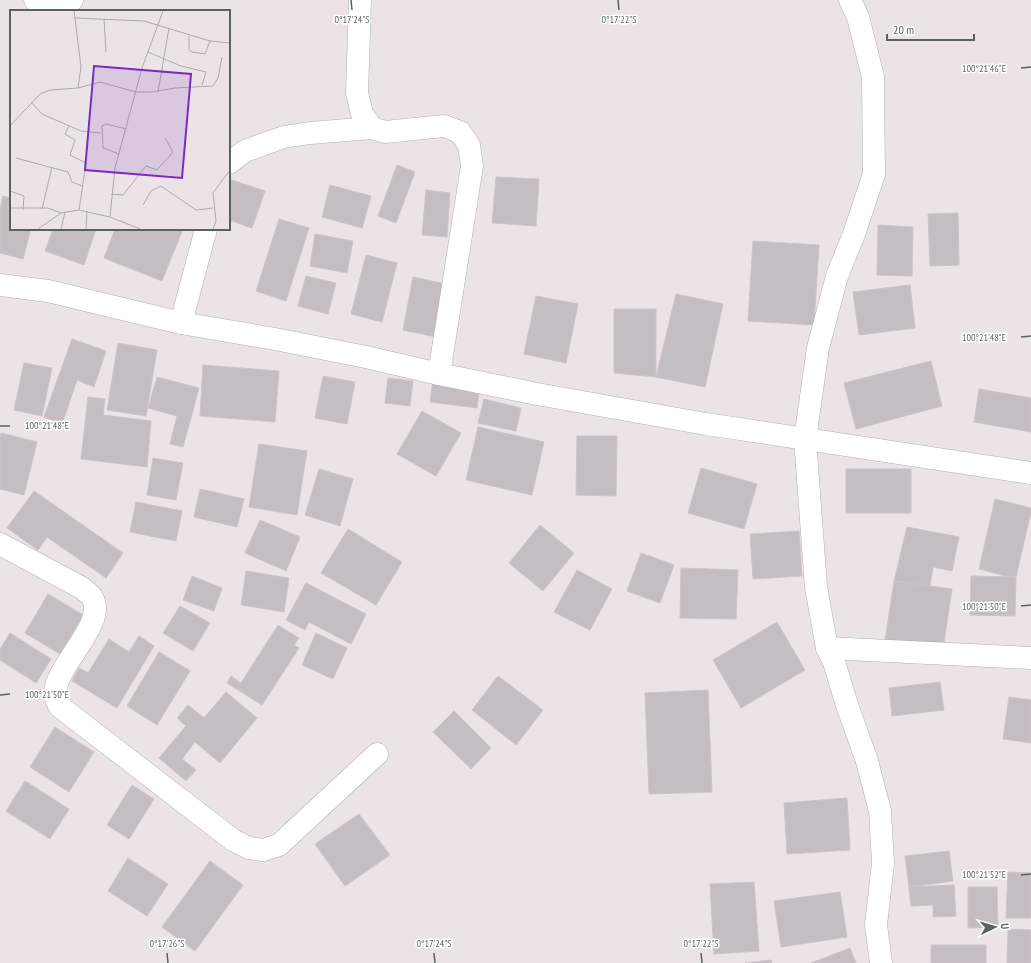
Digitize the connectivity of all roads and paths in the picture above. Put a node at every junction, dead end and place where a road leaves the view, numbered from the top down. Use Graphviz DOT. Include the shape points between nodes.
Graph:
graph roads {
  1 [pos="35,0"];
  2 [pos="72,0"];
  3 [pos="360,0"];
  4 [pos="850,0"];
  5 [pos="372,128"];
  6 [pos="230,162"];
  7 [pos="206,230"];
  8 [pos="0,285"];
  9 [pos="181,323"];
  10 [pos="439,374"];
  11 [pos="805,439"];
  12 [pos="1031,472"];
  13 [pos="0,544"];
  14 [pos="827,648"];
  15 [pos="1031,658"];
  16 [pos="377,754"];
  17 [pos="882,963"];
  1 -- 2 [label="street"];
  3 -- 5 [label="street" via="357,93 362,114"];
  4 -- 11 [label="street" via="858,17 873,77 874,174 837,276 818,348"];
  5 -- 6 [label="street" via="284,137 245,151"];
  5 -- 10 [label="street" via="385,132 444,126 460,132 469,145 472,166"];
  7 -- 9 [label="street"];
  8 -- 9 [label="street" via="48,291"];
  9 -- 10 [label="street" via="275,339"];
  10 -- 11 [label="street" via="595,405"];
  11 -- 12 [label="street"];
  11 -- 14 [label="street" via="816,587"];
  13 -- 16 [label="street" via="82,588 91,596 95,607 93,622 57,681 54,696 59,706 233,840 249,848 263,850 279,845"];
  14 -- 15 [label="street"];
  14 -- 17 [label="street" via="867,761 880,811 883,863 876,925"];
}
